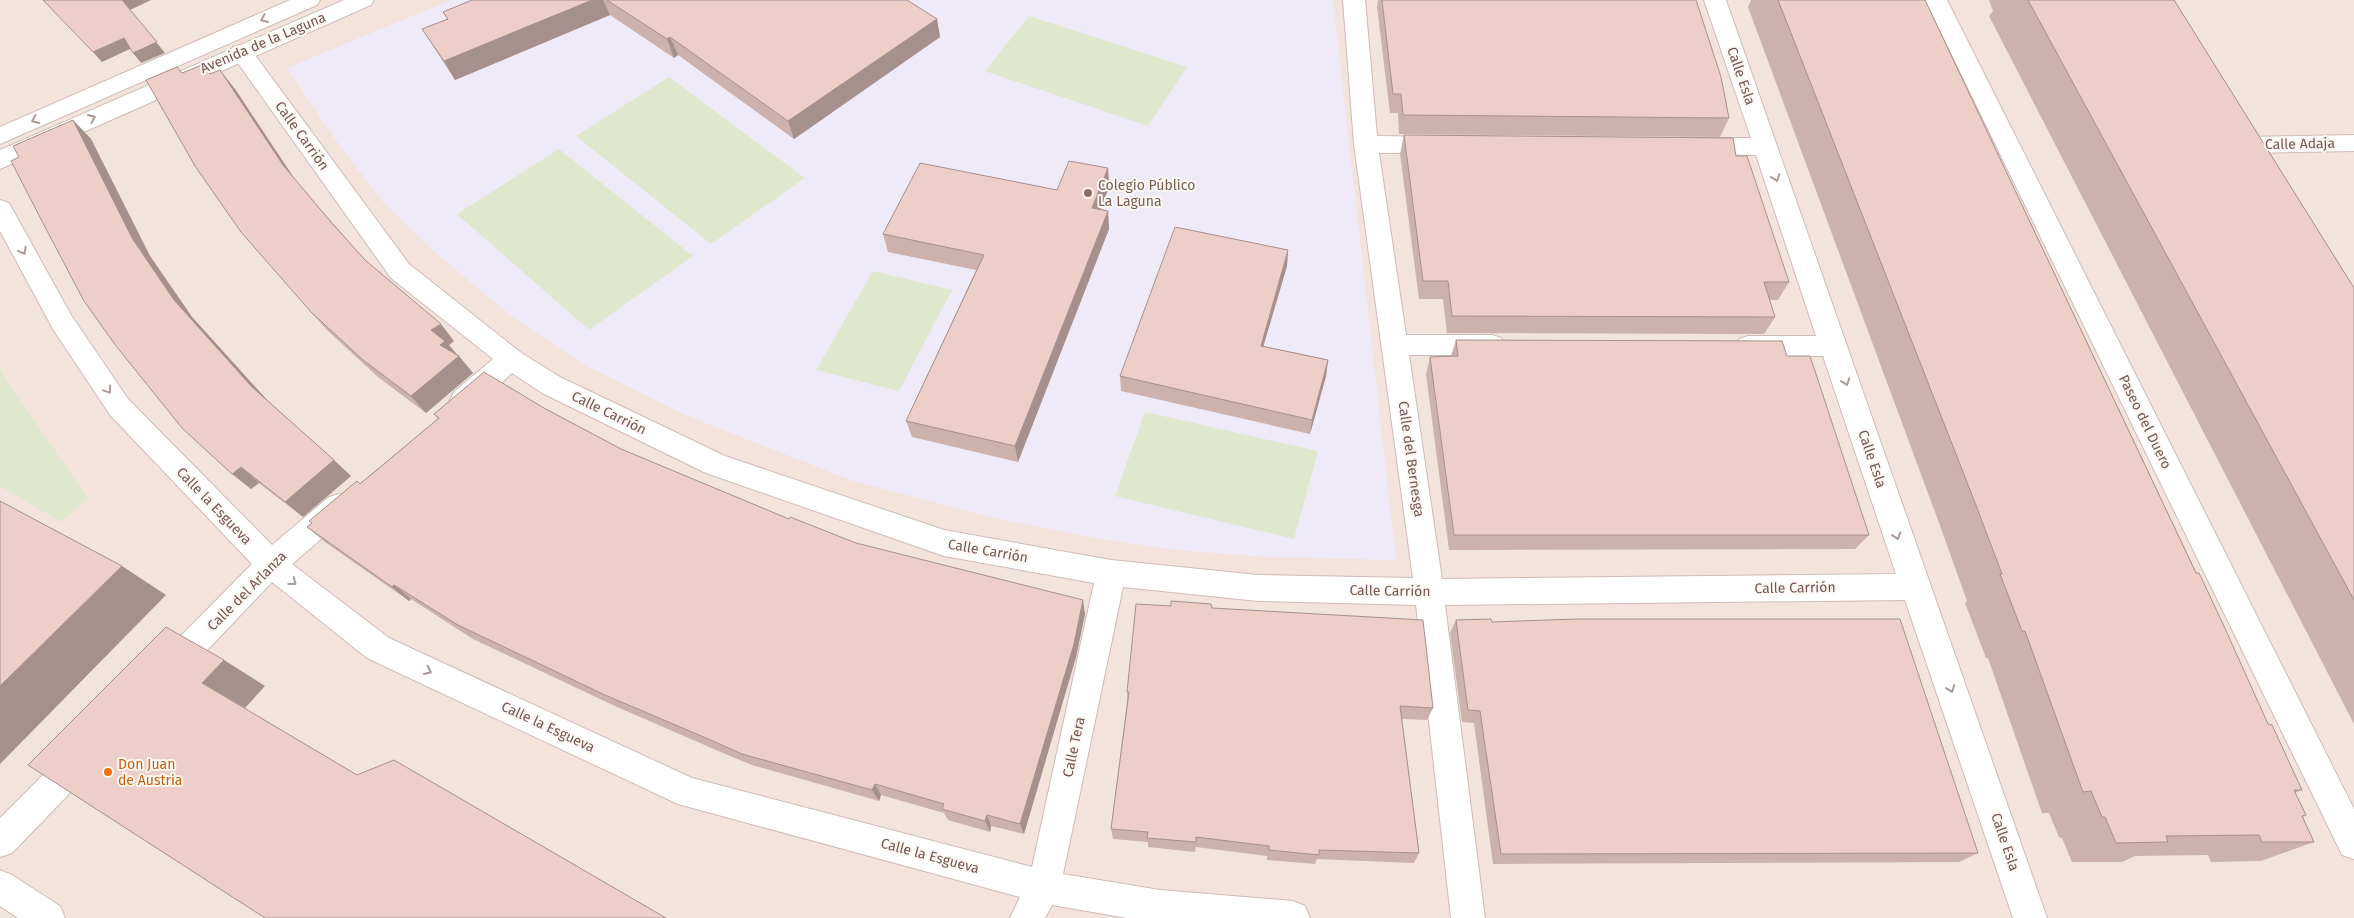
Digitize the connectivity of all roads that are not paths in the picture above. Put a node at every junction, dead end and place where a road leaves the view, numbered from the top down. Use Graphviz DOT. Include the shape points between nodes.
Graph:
graph roads {
  1 [pos="308,0"];
  2 [pos="363,0"];
  3 [pos="1354,0"];
  4 [pos="1715,0"];
  5 [pos="1936,0"];
  6 [pos="241,52"];
  7 [pos="0,136"];
  8 [pos="2354,143"];
  9 [pos="1366,144"];
  10 [pos="1456,145"];
  11 [pos="1676,146"];
  12 [pos="1765,147"];
  13 [pos="0,160"];
  14 [pos="2262,169"];
  15 [pos="0,209"];
  16 [pos="1396,345"];
  17 [pos="1515,345"];
  18 [pos="1724,346"];
  19 [pos="1834,346"];
  20 [pos="511,359"];
  21 [pos="444,417"];
  22 [pos="361,487"];
  23 [pos="271,564"];
  24 [pos="1111,573"];
  25 [pos="1915,587"];
  26 [pos="1429,592"];
  27 [pos="146,692"];
  28 [pos="104,735"];
  29 [pos="0,842"];
  30 [pos="2354,843"];
  31 [pos="0,887"];
  32 [pos="1044,887"];
  33 [pos="48,918"];
  34 [pos="1027,918"];
  35 [pos="1293,918"];
  36 [pos="1468,918"];
  37 [pos="2030,918"];
  1 -- 7 [label="street, Avenida de la Laguna, one-way"];
  2 -- 6 [label="street, Avenida de la Laguna"];
  3 -- 9 [label="street, Calle del Bernesga"];
  4 -- 12 [label="street, Calle Esla"];
  5 -- 30 [label="street, Paseo del Duero"];
  13 -- 6 [label="street, Avenida de la Laguna, one-way"];
  6 -- 20 [label="street, Calle Carrión" via="400,271"];
  8 -- 14 [label="street, Calle Adaja" via="2241,137"];
  9 -- 10 [label="street"];
  9 -- 16 [label="street, Calle del Bernesga"];
  11 -- 12 [label="street"];
  12 -- 19 [label="street, Calle Esla, one-way"];
  15 -- 23 [label="street, Calle la Esgueva, one-way" via="62,322 119,407"];
  16 -- 17 [label="street"];
  16 -- 26 [label="street, Calle del Bernesga"];
  18 -- 19 [label="street"];
  19 -- 25 [label="street, Calle Esla, one-way"];
  20 -- 21 [label="street"];
  20 -- 24 [label="street, Calle Carrión" via="551,385 716,465 944,543"];
  22 -- 23 [label="street, Calle del Arlanza"];
  23 -- 27 [label="street, Calle del Arlanza"];
  23 -- 32 [label="street, Calle la Esgueva, one-way" via="378,648 689,793"];
  24 -- 26 [label="street, Calle Carrión" via="1258,588"];
  24 -- 32 [label="street, Calle Tera"];
  25 -- 26 [label="street, Calle Carrión"];
  25 -- 37 [label="street, Calle Esla, one-way"];
  26 -- 36 [label="street, Calle del Bernesga"];
  28 -- 29 [label="street"];
  31 -- 33 [label="street"];
  32 -- 34 [label="street, Calle Tera"];
  32 -- 35 [label="street, Calle la Esgueva" via="1160,907"];
}
